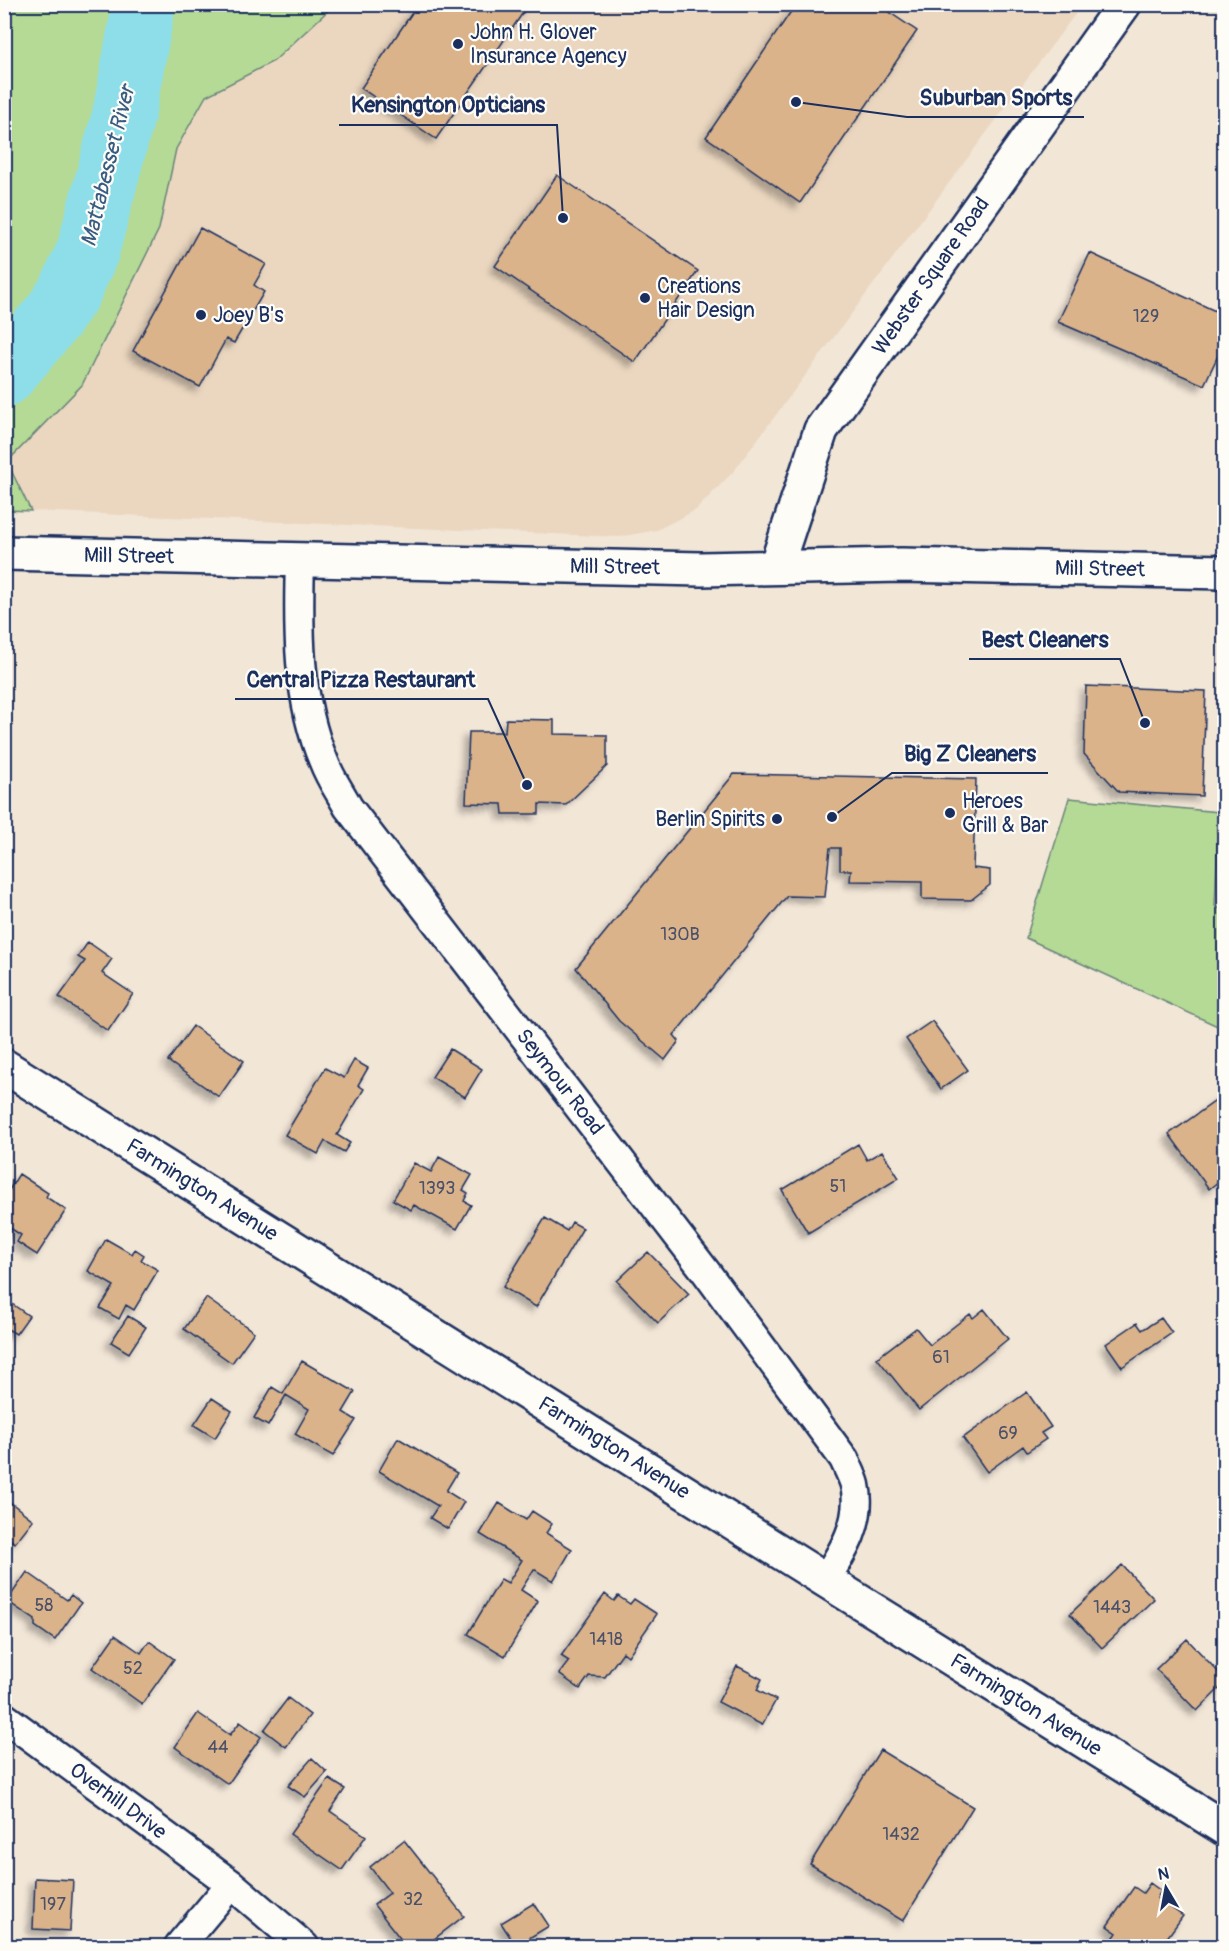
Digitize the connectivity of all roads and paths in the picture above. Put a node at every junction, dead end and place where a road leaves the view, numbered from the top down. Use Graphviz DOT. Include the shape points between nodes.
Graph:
graph roads {
  1 [pos="1124,4"];
  2 [pos="4,554"];
  3 [pos="300,560"];
  4 [pos="777,567"];
  5 [pos="1224,572"];
  6 [pos="4,1066"];
  7 [pos="825,1580"];
  8 [pos="4,1718"];
  9 [pos="1224,1828"];
  10 [pos="231,1884"];
  11 [pos="179,1947"];
  12 [pos="304,1947"];
  1 -- 4 [label="main road, Webster Square Road" via="821,430"];
  2 -- 3 [label="main road, Mill Street"];
  3 -- 4 [label="main road, Mill Street" via="701,569"];
  3 -- 7 [label="street, Seymour Road" via="301,662 308,711 323,762 348,807 706,1272 844,1459 855,1486 856,1518 845,1549"];
  4 -- 5 [label="main road, Mill Street" via="902,565"];
  6 -- 7 [label="main road, Farmington Avenue"];
  7 -- 9 [label="main road, Farmington Avenue"];
  8 -- 10 [label="street, Overhill Drive"];
  10 -- 11 [label="street"];
  10 -- 12 [label="street, Overhill Drive"];
}
